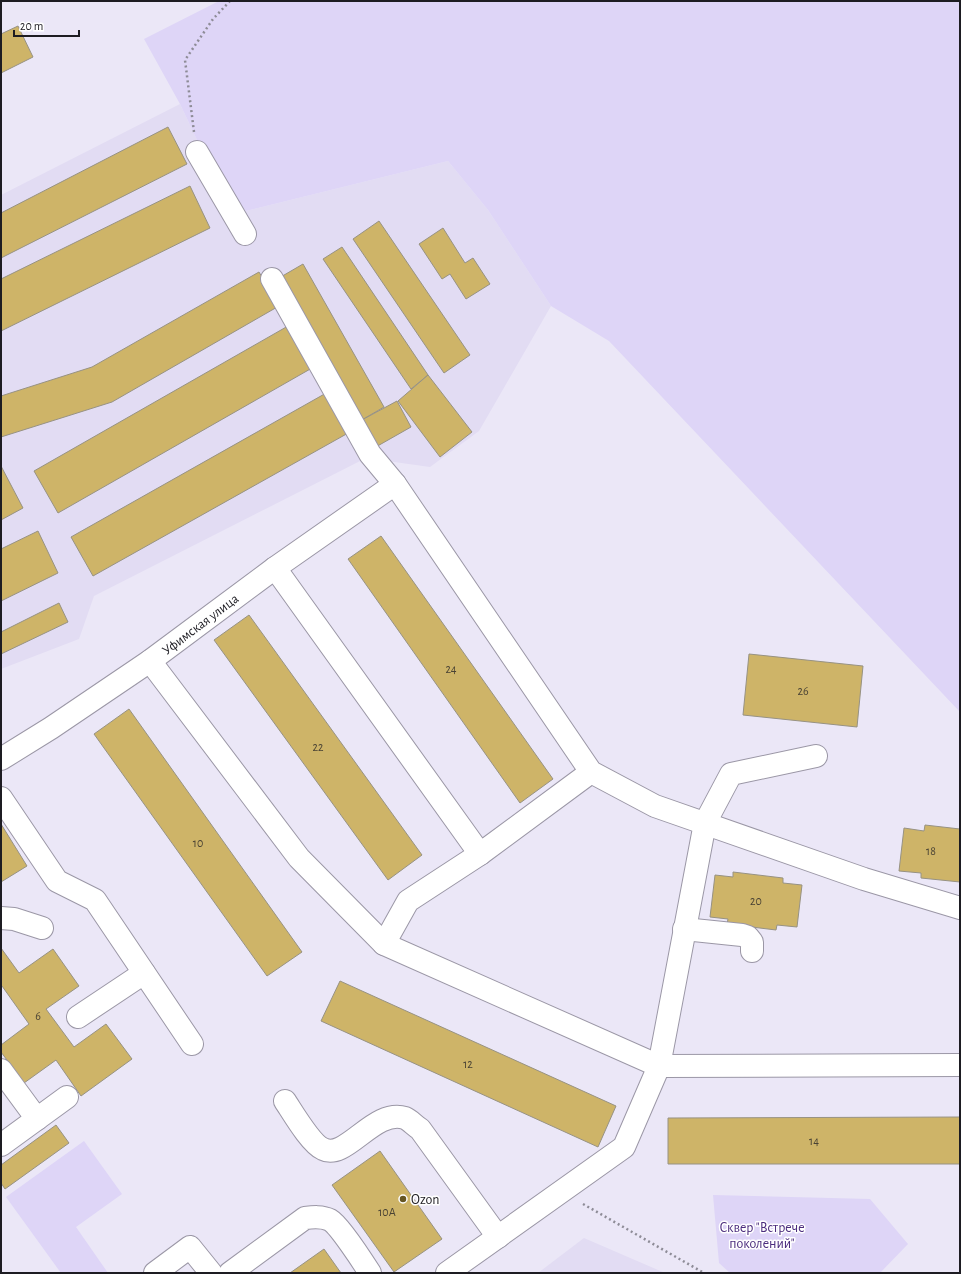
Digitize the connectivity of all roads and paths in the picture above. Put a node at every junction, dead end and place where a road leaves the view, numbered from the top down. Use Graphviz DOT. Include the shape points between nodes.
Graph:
graph roads {
  1 [pos="230,1"];
  2 [pos="197,152"];
  3 [pos="245,234"];
  4 [pos="272,280"];
  5 [pos="395,484"];
  6 [pos="275,568"];
  7 [pos="150,661"];
  8 [pos="816,756"];
  9 [pos="1,758"];
  10 [pos="591,772"];
  11 [pos="1,798"];
  12 [pos="705,823"];
  13 [pos="480,854"];
  14 [pos="960,908"];
  15 [pos="1,918"];
  16 [pos="42,928"];
  17 [pos="684,930"];
  18 [pos="384,944"];
  19 [pos="752,951"];
  20 [pos="144,973"];
  21 [pos="78,1018"];
  22 [pos="192,1044"];
  23 [pos="960,1065"];
  24 [pos="659,1066"];
  25 [pos="1,1070"];
  26 [pos="67,1097"];
  27 [pos="285,1101"];
  28 [pos="37,1119"];
  29 [pos="1,1145"];
  30 [pos="561,1191"];
  31 [pos="498,1237"];
  32 [pos="154,1273"];
  33 [pos="211,1273"];
  34 [pos="230,1273"];
  35 [pos="370,1273"];
  36 [pos="447,1273"];
  37 [pos="704,1273"];
  1 -- 2 [label="path" via="213,19 185,60"];
  2 -- 3 [label="street"];
  4 -- 5 [label="street" via="370,454"];
  5 -- 6 [label="street, Уфимская улица"];
  5 -- 10 [label="street"];
  6 -- 7 [label="street, Уфимская улица"];
  6 -- 13 [label="street"];
  7 -- 9 [label="street, Уфимская улица" via="52,728"];
  7 -- 18 [label="street" via="299,858"];
  8 -- 12 [label="street" via="731,774"];
  10 -- 12 [label="street" via="655,806"];
  10 -- 13 [label="street"];
  11 -- 20 [label="street" via="57,881 95,900"];
  12 -- 14 [label="street" via="864,879"];
  12 -- 17 [label="street"];
  13 -- 18 [label="street" via="408,901"];
  15 -- 16 [label="street"];
  17 -- 19 [label="street" via="742,935 752,942"];
  17 -- 24 [label="street"];
  18 -- 24 [label="street"];
  20 -- 21 [label="street"];
  20 -- 22 [label="street"];
  23 -- 24 [label="street"];
  24 -- 30 [label="street" via="624,1147"];
  25 -- 28 [label="street"];
  26 -- 28 [label="street"];
  27 -- 31 [label="street" via="316,1144 324,1150 342,1148 376,1123 392,1116 406,1118 420,1129"];
  28 -- 29 [label="street"];
  30 -- 31 [label="street"];
  30 -- 37 [label="path"];
  31 -- 36 [label="street"];
  32 -- 33 [label="street" via="190,1247"];
  34 -- 35 [label="street" via="305,1218 313,1217 325,1218 334,1223"];
}
